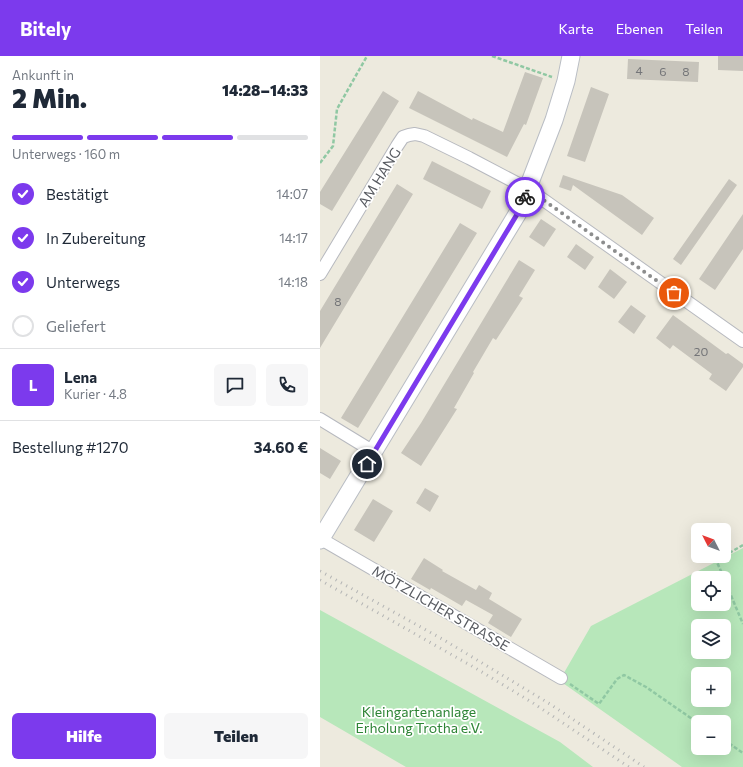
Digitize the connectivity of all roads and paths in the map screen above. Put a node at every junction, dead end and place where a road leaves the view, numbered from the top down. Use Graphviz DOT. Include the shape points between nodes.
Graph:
graph roads {
  1 [pos="367,56"];
  2 [pos="492,56"];
  3 [pos="571,56"];
  4 [pos="566,81"];
  5 [pos="320,163"];
  6 [pos="528,189"];
  7 [pos="320,274"];
  8 [pos="743,342"];
  9 [pos="320,419"];
  10 [pos="374,452"];
  11 [pos="321,540"];
  12 [pos="743,545"];
  13 [pos="731,552"];
  14 [pos="731,595"];
  15 [pos="743,624"];
  16 [pos="561,678"];
  17 [pos="691,718"];
  18 [pos="731,745"];
  19 [pos="743,753"];
  1 -- 5 [label="path" via="336,109 333,146"];
  2 -- 4 [label="path"];
  3 -- 4 [label="street, MÖTZLICHER STRASSE"];
  4 -- 6 [label="street, MÖTZLICHER STRASSE"];
  6 -- 7 [label="street, AM HANG" via="424,136 409,135 403,138"];
  6 -- 8 [label="street, AM HANG"];
  6 -- 10 [label="street, MÖTZLICHER STRASSE" via="519,211"];
  9 -- 10 [label="street"];
  10 -- 11 [label="street, MÖTZLICHER STRASSE"];
  11 -- 16 [label="street, MÖTZLICHER STRASSE"];
  12 -- 13 [label="path"];
  14 -- 15 [label="path"];
  16 -- 17 [label="path" via="599,704 617,679 624,675"];
  18 -- 19 [label="path"];
}
